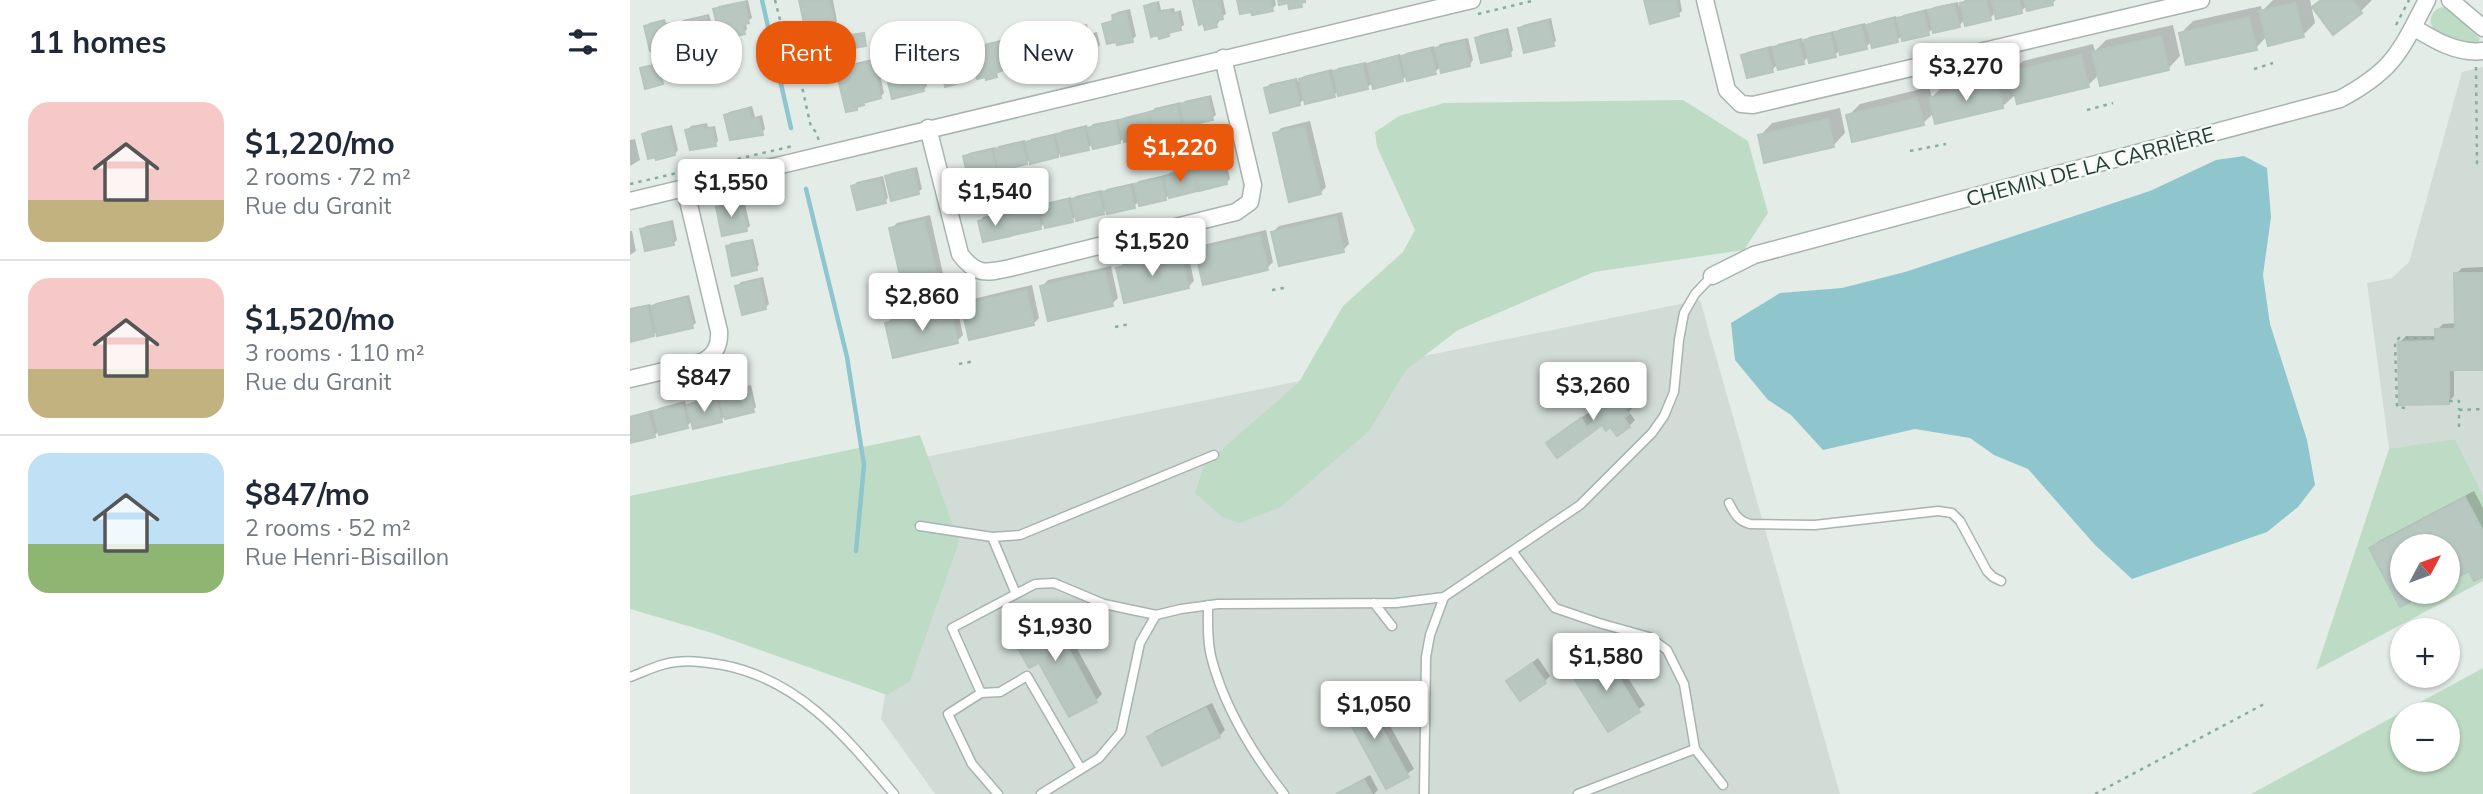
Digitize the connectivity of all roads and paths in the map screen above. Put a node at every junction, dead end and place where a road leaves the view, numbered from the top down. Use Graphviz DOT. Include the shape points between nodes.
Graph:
graph roads {
  1 [pos="775,0"];
  2 [pos="1472,0"];
  3 [pos="1705,0"];
  4 [pos="2201,0"];
  5 [pos="2427,0"];
  6 [pos="2450,0"];
  7 [pos="2413,27"];
  8 [pos="2483,28"];
  9 [pos="2481,56"];
  10 [pos="1223,58"];
  11 [pos="2273,63"];
  12 [pos="2254,69"];
  13 [pos="2113,103"];
  14 [pos="2087,110"];
  15 [pos="928,128"];
  16 [pos="819,141"];
  17 [pos="1946,144"];
  18 [pos="798,150"];
  19 [pos="1910,151"];
  20 [pos="2483,162"];
  21 [pos="630,184"];
  22 [pos="685,188"];
  23 [pos="630,201"];
  24 [pos="1712,276"];
  25 [pos="1284,288"];
  26 [pos="1272,290"];
  27 [pos="1130,324"];
  28 [pos="1115,327"];
  29 [pos="2435,338"];
  30 [pos="975,360"];
  31 [pos="959,365"];
  32 [pos="630,379"];
  33 [pos="2449,401"];
  34 [pos="2404,408"];
  35 [pos="2483,409"];
  36 [pos="2459,410"];
  37 [pos="2459,427"];
  38 [pos="1214,455"];
  39 [pos="1729,503"];
  40 [pos="920,526"];
  41 [pos="992,537"];
  42 [pos="1512,551"];
  43 [pos="2001,581"];
  44 [pos="1016,594"];
  45 [pos="1444,597"];
  46 [pos="1374,603"];
  47 [pos="1208,605"];
  48 [pos="1156,615"];
  49 [pos="1392,626"];
  50 [pos="630,677"];
  51 [pos="981,693"];
  52 [pos="2266,703"];
  53 [pos="1695,749"];
  54 [pos="1081,769"];
  55 [pos="1723,785"];
  56 [pos="894,794"];
  57 [pos="998,794"];
  58 [pos="1041,794"];
  59 [pos="1284,794"];
  60 [pos="1424,794"];
  61 [pos="1578,794"];
  62 [pos="2095,794"];
  1 -- 16 [label="path"];
  2 -- 10 [label="street"];
  3 -- 4 [label="street" via="1727,90 1741,104 1753,105"];
  5 -- 7 [label="street, CHEMIN DE LA CARRIÈRE"];
  6 -- 8 [label="street"];
  7 -- 9 [label="street" via="2450,47"];
  7 -- 24 [label="street, CHEMIN DE LA CARRIÈRE" via="2393,62 2340,99 1754,255"];
  9 -- 20 [label="path" via="2476,67 2477,163"];
  10 -- 15 [label="street"];
  10 -- 15 [label="street" via="1254,185 1246,206 1010,268 977,271 960,254"];
  11 -- 12 [label="path"];
  13 -- 14 [label="path"];
  15 -- 22 [label="street"];
  17 -- 19 [label="path"];
  18 -- 21 [label="path" via="788,145"];
  22 -- 23 [label="street"];
  22 -- 32 [label="street" via="719,331 717,348 702,362"];
  24 -- 42 [label="lane" via="1684,313 1674,392 1652,433 1580,505"];
  25 -- 26 [label="path"];
  27 -- 28 [label="path"];
  29 -- 34 [label="path" via="2399,338 2395,342 2397,407"];
  30 -- 31 [label="path"];
  33 -- 36 [label="path" via="2459,401"];
  35 -- 36 [label="path"];
  36 -- 37 [label="path"];
  38 -- 41 [label="lane" via="1020,535"];
  39 -- 43 [label="lane" via="1736,516 1750,524 1815,525 1952,513 1987,571"];
  40 -- 41 [label="lane"];
  41 -- 44 [label="lane"];
  42 -- 45 [label="lane"];
  42 -- 53 [label="lane" via="1555,608 1649,637 1667,650 1684,684"];
  44 -- 48 [label="lane" via="1035,584 1054,583 1104,604"];
  44 -- 51 [label="lane" via="952,628"];
  45 -- 46 [label="lane"];
  45 -- 60 [label="lane" via="1426,657"];
  46 -- 47 [label="lane"];
  46 -- 49 [label="lane"];
  47 -- 48 [label="lane"];
  47 -- 59 [label="lane" via="1211,659 1234,717"];
  48 -- 54 [label="lane" via="1140,643 1121,732 1099,758"];
  50 -- 56 [label="lane" via="666,664 703,661 746,670 803,699 848,739"];
  51 -- 54 [label="lane" via="1000,692 1027,676"];
  51 -- 57 [label="lane" via="948,713 972,764"];
  52 -- 62 [label="path"];
  53 -- 55 [label="lane"];
  53 -- 61 [label="lane"];
  54 -- 58 [label="lane"];
}
